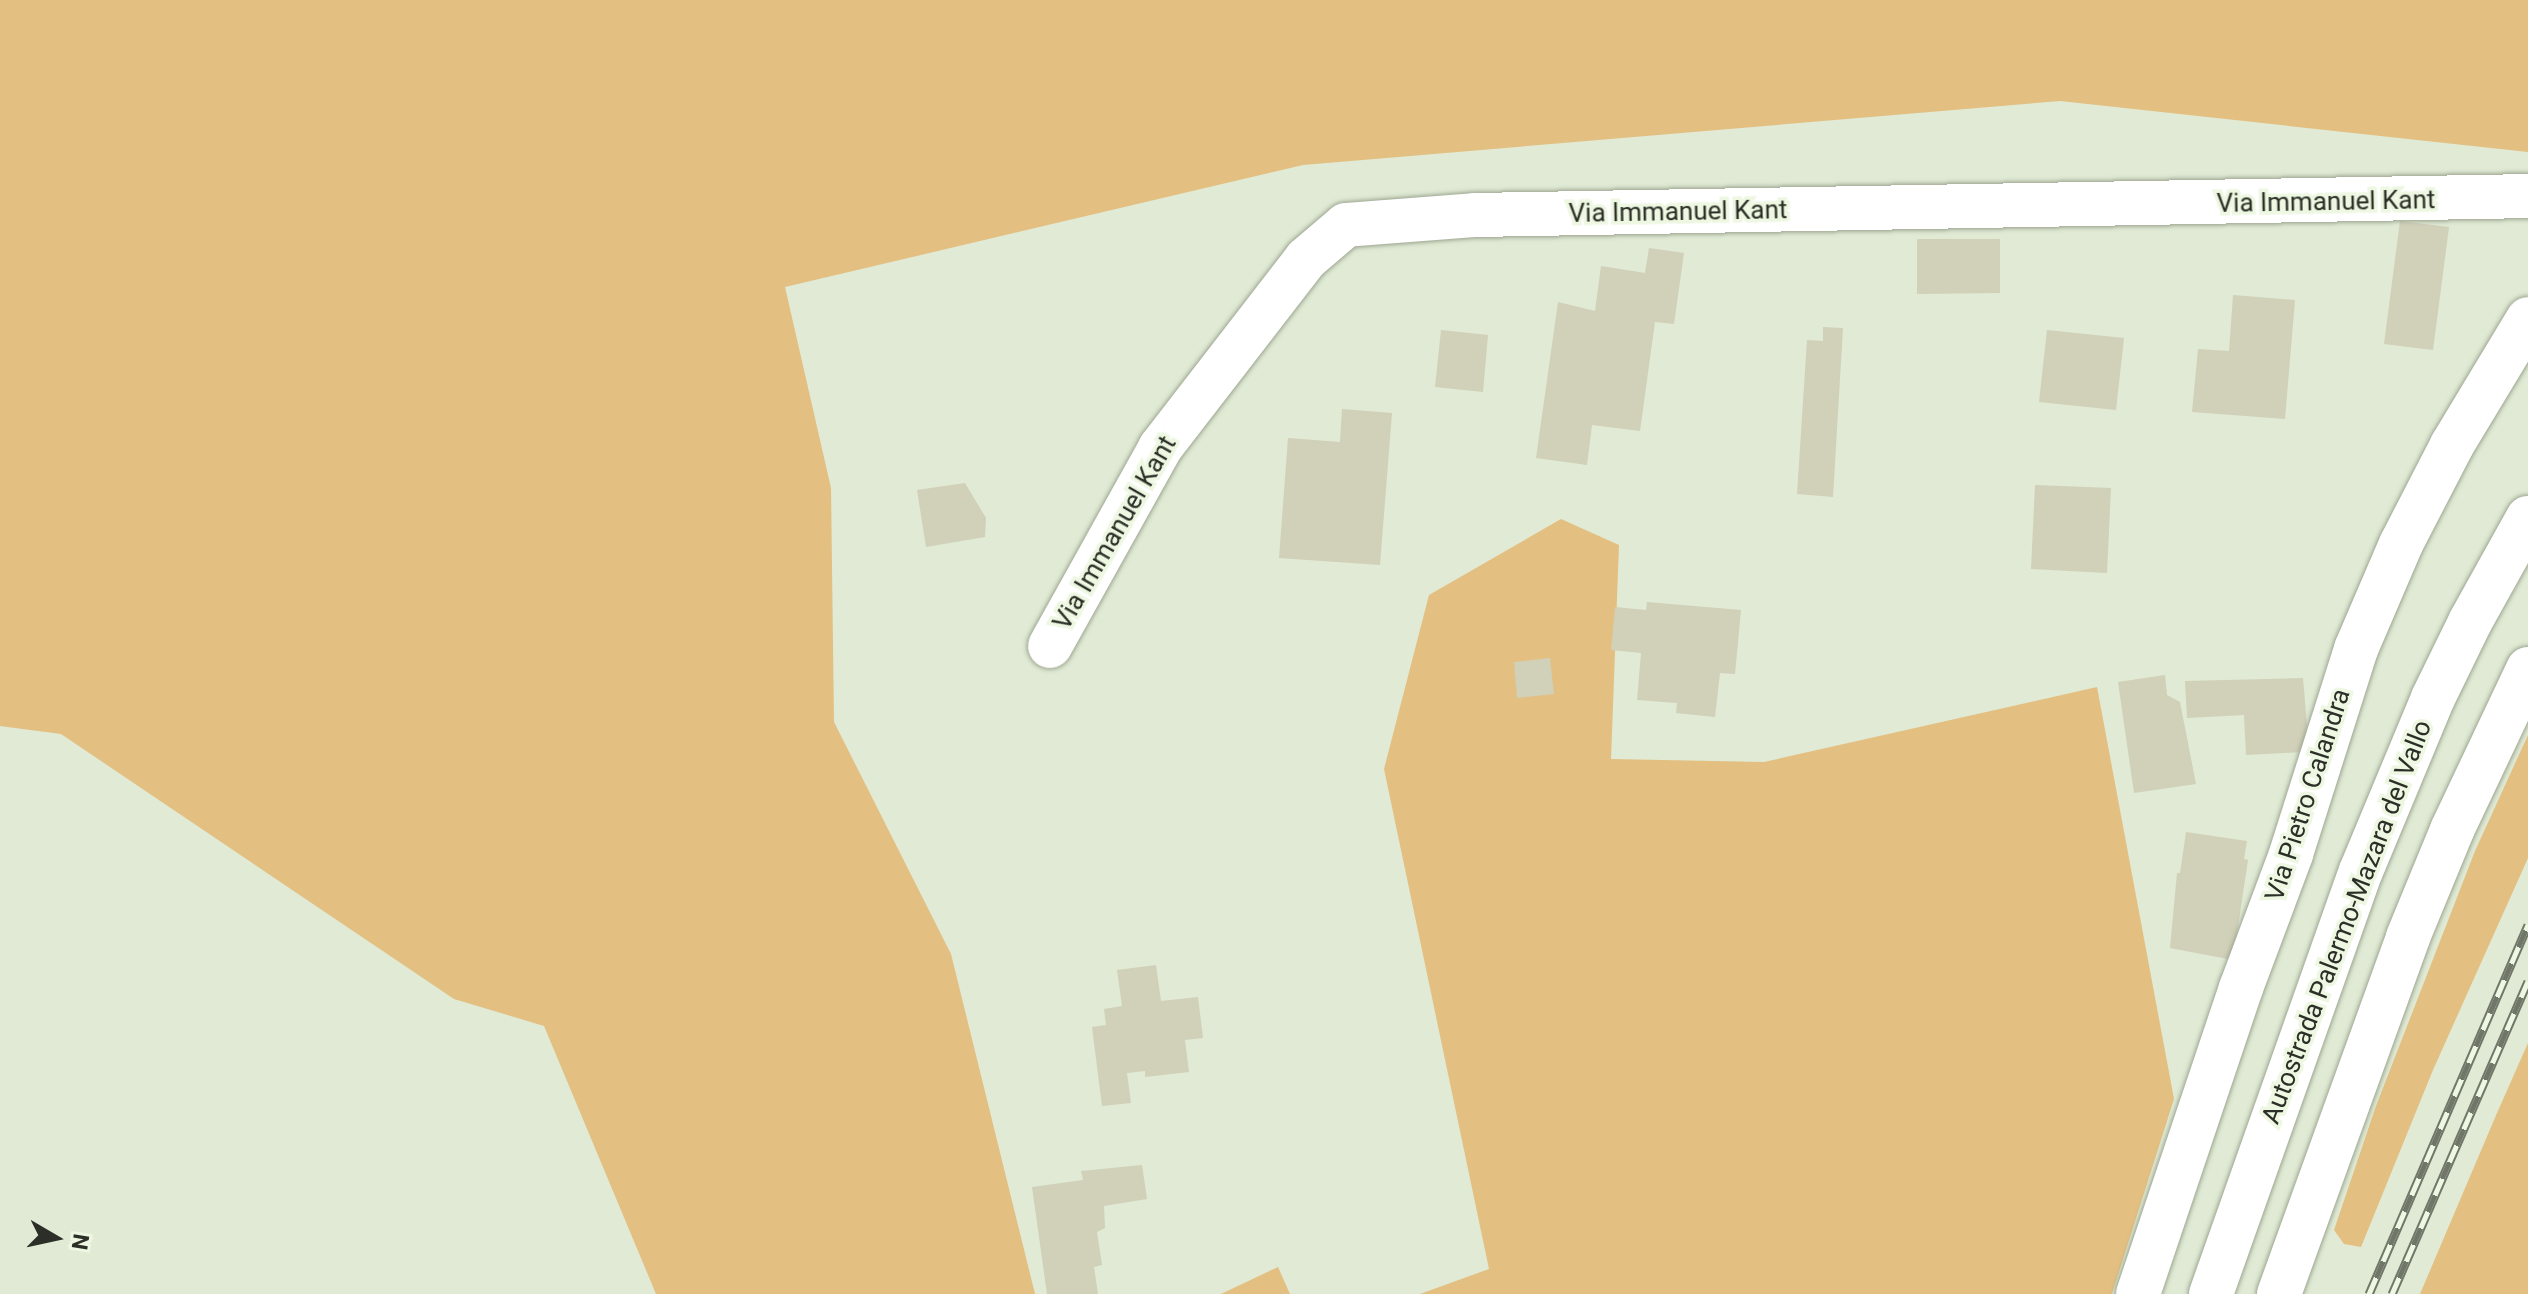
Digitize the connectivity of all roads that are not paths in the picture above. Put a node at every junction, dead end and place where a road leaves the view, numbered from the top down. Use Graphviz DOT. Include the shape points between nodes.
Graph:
graph roads {
  1 [pos="2528,196"];
  2 [pos="2528,319"];
  3 [pos="2528,518"];
  4 [pos="1050,646"];
  5 [pos="2528,669"];
  6 [pos="2138,1294"];
  7 [pos="2211,1294"];
  8 [pos="2279,1294"];
  1 -- 4 [label="main road, Via Immanuel Kant" via="1475,215 1346,225 1306,259 1160,448"];
  2 -- 6 [label="main road, Via Pietro Calandra" via="2452,445 2356,649 2291,854"];
  3 -- 7 [label="main road, Autostrada Palermo-Mazara del Vallo" via="2433,698 2361,871"];
  5 -- 8 [label="main road" via="2408,937"];
}
